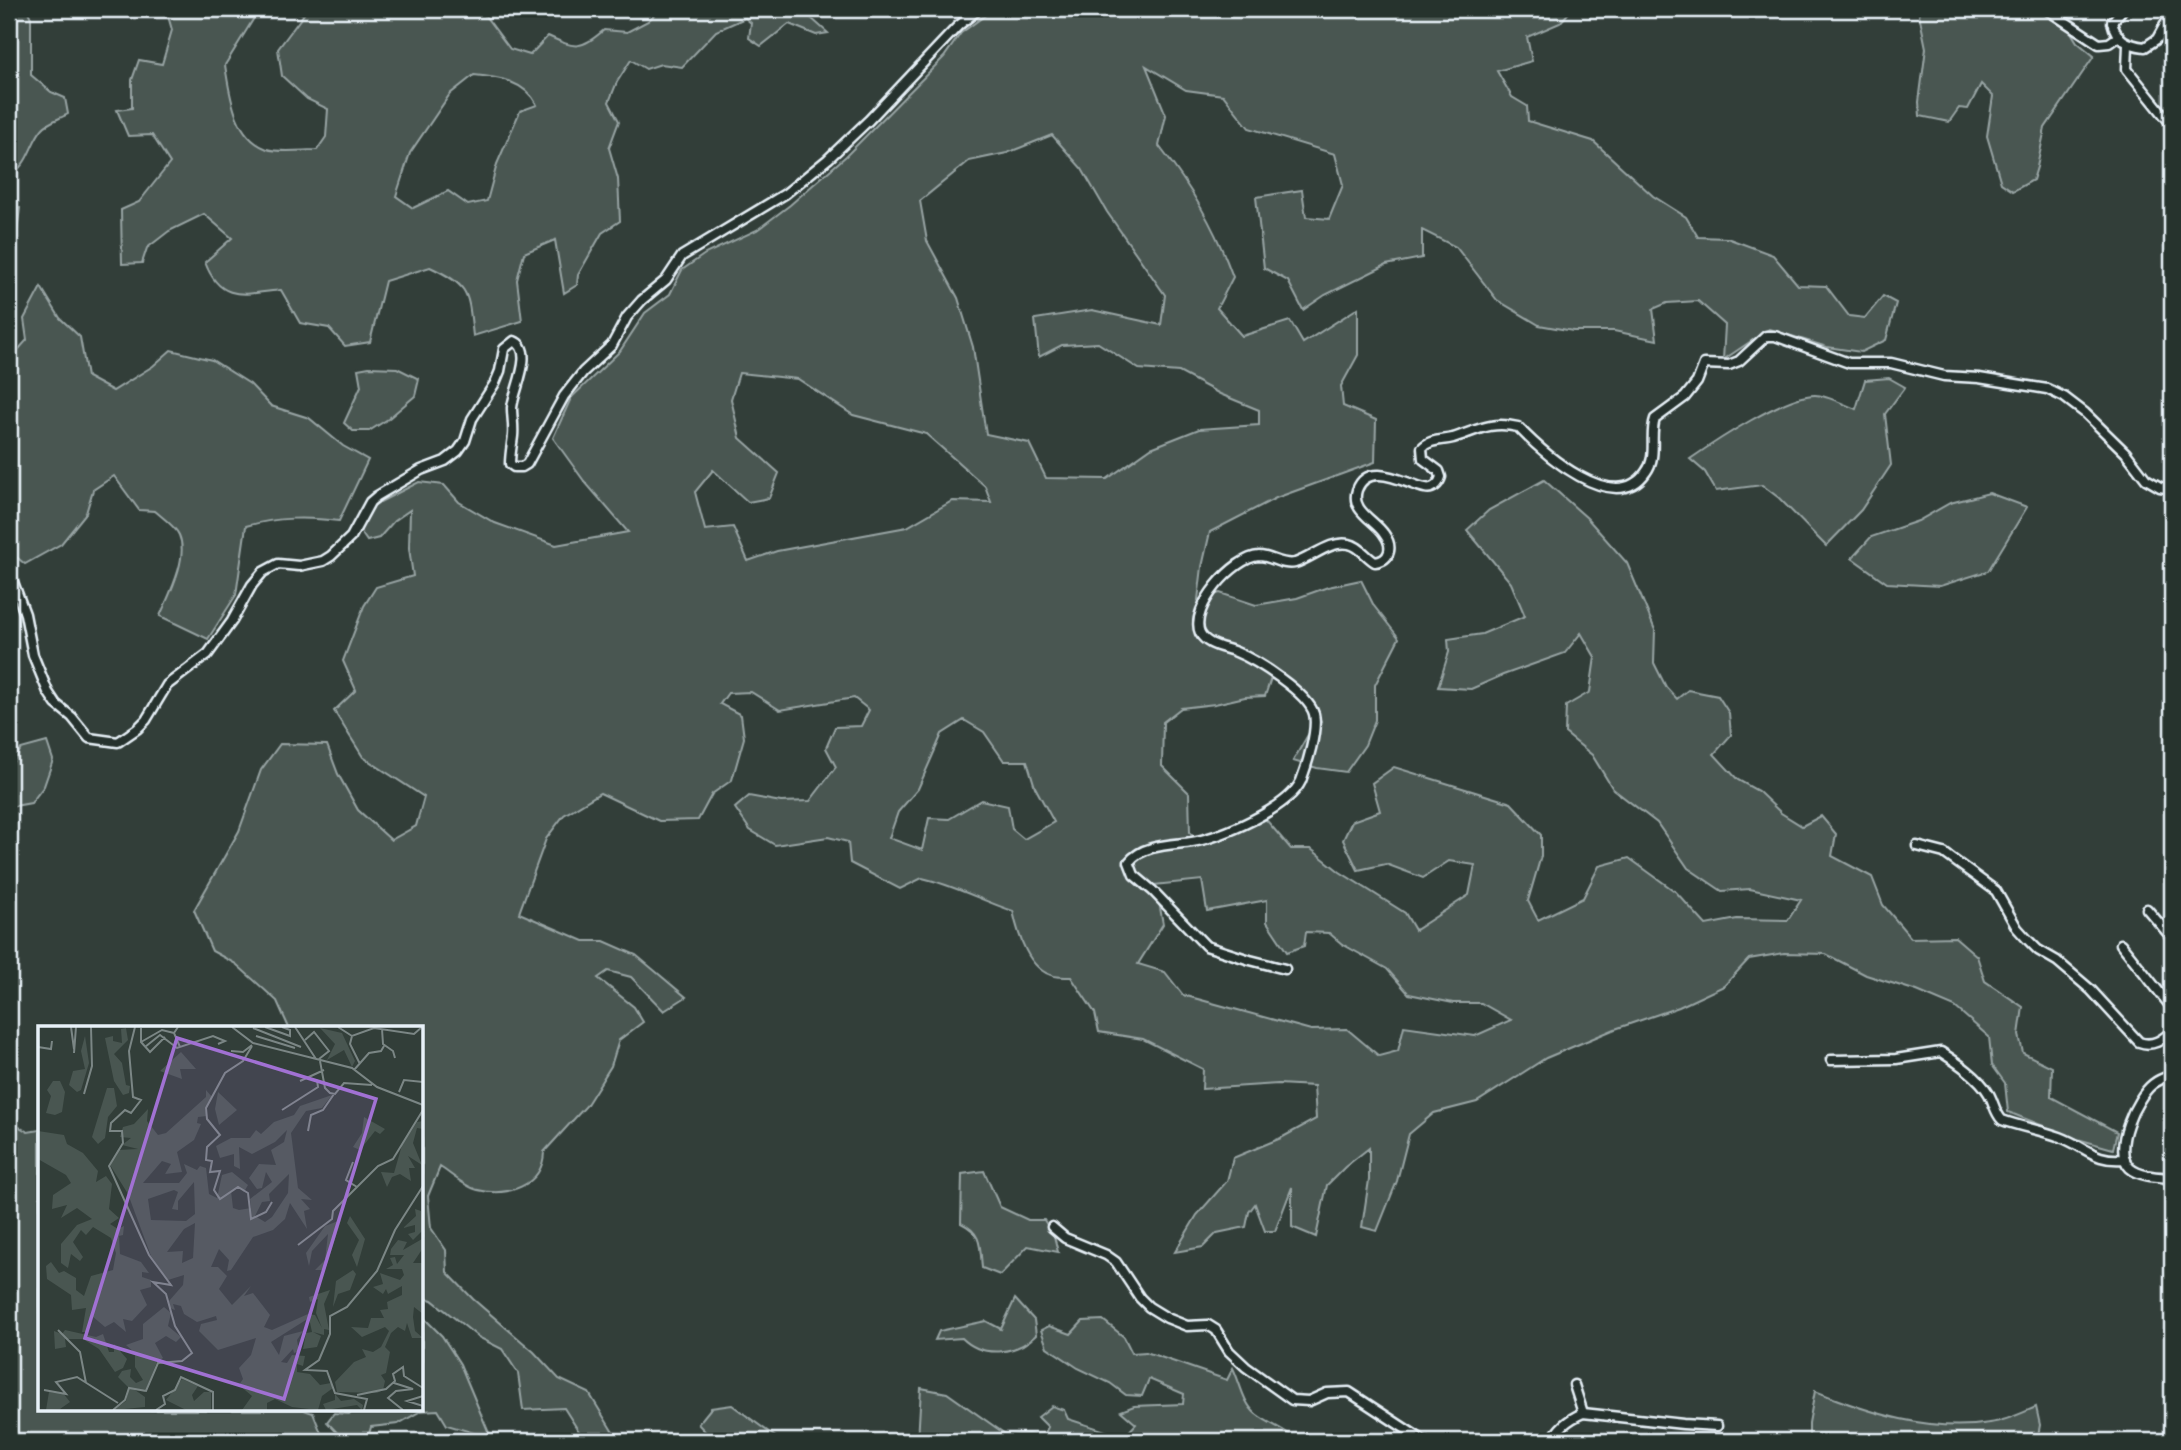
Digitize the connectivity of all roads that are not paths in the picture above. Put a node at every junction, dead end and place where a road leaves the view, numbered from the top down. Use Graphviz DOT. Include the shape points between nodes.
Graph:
graph roads {
  1 [pos="979,9"];
  2 [pos="2046,9"];
  3 [pos="2123,9"];
  4 [pos="2172,12"];
  5 [pos="2119,36"];
  6 [pos="2128,45"];
  7 [pos="2172,125"];
  8 [pos="2172,489"];
  9 [pos="9,571"];
  10 [pos="1917,846"];
  11 [pos="2147,909"];
  12 [pos="2172,938"];
  13 [pos="2122,944"];
  14 [pos="1285,969"];
  15 [pos="2172,1008"];
  16 [pos="2172,1031"];
  17 [pos="1831,1060"];
  18 [pos="2172,1075"];
  19 [pos="2125,1159"];
  20 [pos="2172,1178"];
  21 [pos="1052,1227"];
  22 [pos="1574,1385"];
  23 [pos="1583,1413"];
  24 [pos="1717,1426"];
  25 [pos="1424,1441"];
  26 [pos="1552,1441"];
  1 -- 9 [label="street" via="828,159 785,194 682,256 666,280 627,317 612,345 564,396 527,464 510,464 512,408 523,358 522,348 514,341 504,349 495,383 458,452 377,496 351,537 323,561 278,564 263,572 208,654 167,685 146,720 118,742 89,738 48,692"];
  2 -- 5 [label="street" via="2099,44"];
  3 -- 5 [label="street" via="2112,22"];
  4 -- 6 [label="street" via="2150,45"];
  5 -- 6 [label="street"];
  6 -- 7 [label="street" via="2127,69"];
  8 -- 14 [label="street" via="2146,479 2085,413 2047,389 1944,376 1891,363 1849,363 1775,336 1766,336 1729,365 1704,364 1685,397 1655,419 1646,472 1623,488 1594,485 1539,449 1518,427 1490,425 1427,442 1422,448 1423,460 1439,471 1439,483 1426,489 1382,475 1369,478 1356,493 1362,514 1388,542 1388,556 1382,561 1375,562 1351,544 1291,564 1260,556 1248,559 1224,578 1198,615 1207,641 1257,663 1292,687 1312,709 1315,733 1293,793 1229,833 1147,849 1129,862 1134,875 1206,946"];
  10 -- 16 [label="street" via="1944,853 1996,891 2027,939 2091,990 2139,1042 2155,1043"];
  11 -- 12 [label="street"];
  13 -- 15 [label="street"];
  17 -- 19 [label="street" via="1896,1059 1941,1052 1976,1078 2002,1120 2059,1136 2096,1157"];
  18 -- 19 [label="street" via="2151,1085 2138,1102 2126,1131"];
  19 -- 20 [label="street" via="2140,1174"];
  21 -- 25 [label="street" via="1116,1262 1140,1298 1158,1312 1187,1326 1208,1325 1216,1330 1246,1367 1292,1400 1349,1392"];
  22 -- 23 [label="street"];
  23 -- 24 [label="street"];
  23 -- 26 [label="street" via="1571,1418"];
}
